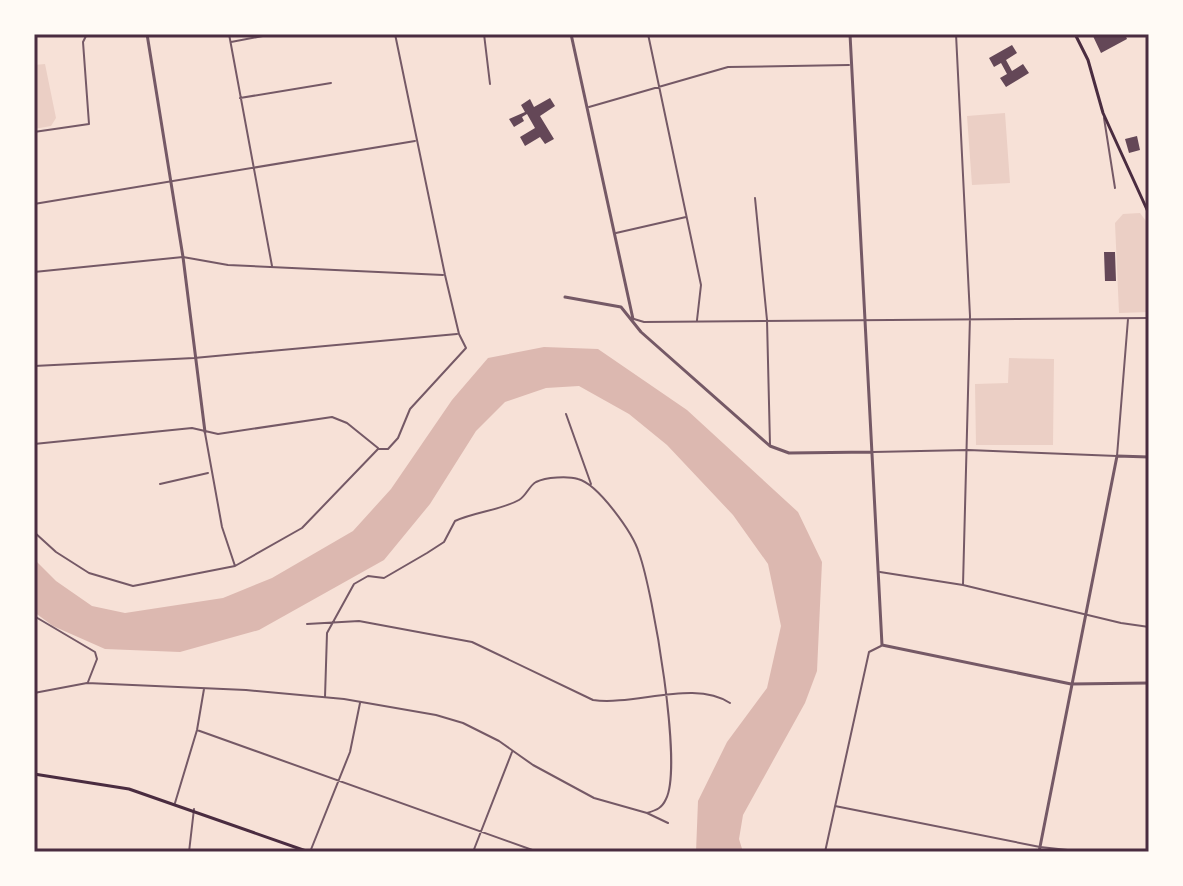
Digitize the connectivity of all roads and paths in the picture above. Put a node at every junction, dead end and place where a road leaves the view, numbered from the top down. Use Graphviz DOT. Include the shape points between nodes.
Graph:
graph roads {
  1 [pos="87,34"];
  2 [pos="147,34"];
  3 [pos="229,34"];
  4 [pos="273,34"];
  5 [pos="395,34"];
  6 [pos="484,34"];
  7 [pos="571,34"];
  8 [pos="648,34"];
  9 [pos="850,34"];
  10 [pos="956,34"];
  11 [pos="1075,34"];
  12 [pos="230,42"];
  13 [pos="850,65"];
  14 [pos="331,83"];
  15 [pos="490,84"];
  16 [pos="661,88"];
  17 [pos="239,98"];
  18 [pos="587,107"];
  19 [pos="1103,113"];
  20 [pos="34,132"];
  21 [pos="417,140"];
  22 [pos="252,170"];
  23 [pos="171,179"];
  24 [pos="1115,188"];
  25 [pos="755,198"];
  26 [pos="34,204"];
  27 [pos="1149,214"];
  28 [pos="687,217"];
  29 [pos="616,233"];
  30 [pos="183,257"];
  31 [pos="272,268"];
  32 [pos="34,272"];
  33 [pos="445,275"];
  34 [pos="565,297"];
  35 [pos="1128,318"];
  36 [pos="1149,318"];
  37 [pos="633,319"];
  38 [pos="767,320"];
  39 [pos="865,320"];
  40 [pos="970,320"];
  41 [pos="696,321"];
  42 [pos="459,334"];
  43 [pos="194,358"];
  44 [pos="34,366"];
  45 [pos="566,414"];
  46 [pos="205,432"];
  47 [pos="34,444"];
  48 [pos="770,446"];
  49 [pos="378,449"];
  50 [pos="968,450"];
  51 [pos="873,452"];
  52 [pos="1117,456"];
  53 [pos="1149,457"];
  54 [pos="209,473"];
  55 [pos="160,484"];
  56 [pos="592,485"];
  57 [pos="34,532"];
  58 [pos="235,566"];
  59 [pos="878,571"];
  60 [pos="963,585"];
  61 [pos="1085,615"];
  62 [pos="34,616"];
  63 [pos="307,624"];
  64 [pos="332,624"];
  65 [pos="1149,627"];
  66 [pos="882,645"];
  67 [pos="87,683"];
  68 [pos="1149,683"];
  69 [pos="1071,684"];
  70 [pos="204,688"];
  71 [pos="34,693"];
  72 [pos="325,697"];
  73 [pos="665,697"];
  74 [pos="360,703"];
  75 [pos="730,703"];
  76 [pos="197,730"];
  77 [pos="513,751"];
  78 [pos="34,774"];
  79 [pos="340,782"];
  80 [pos="175,803"];
  81 [pos="835,806"];
  82 [pos="194,809"];
  83 [pos="647,813"];
  84 [pos="668,823"];
  85 [pos="481,832"];
  86 [pos="1040,850"];
  87 [pos="189,852"];
  88 [pos="310,852"];
  89 [pos="473,852"];
  90 [pos="538,852"];
  91 [pos="825,852"];
  92 [pos="1086,852"];
  1 -- 20 [label="street" via="83,42 89,124"];
  2 -- 23 [label="street"];
  3 -- 12 [label="street"];
  4 -- 12 [label="street"];
  5 -- 21 [label="street"];
  6 -- 15 [label="street"];
  7 -- 18 [label="street"];
  8 -- 16 [label="street"];
  9 -- 13 [label="street"];
  10 -- 40 [label="street"];
  11 -- 19 [label="main road"];
  12 -- 17 [label="street"];
  13 -- 16 [label="street" via="728,67"];
  13 -- 39 [label="street"];
  14 -- 17 [label="street"];
  16 -- 18 [label="street"];
  16 -- 28 [label="street"];
  17 -- 22 [label="street"];
  18 -- 29 [label="street"];
  19 -- 24 [label="street"];
  19 -- 27 [label="main road"];
  21 -- 22 [label="street"];
  21 -- 33 [label="street"];
  22 -- 23 [label="street"];
  22 -- 31 [label="street"];
  23 -- 26 [label="street"];
  23 -- 30 [label="street"];
  25 -- 38 [label="street"];
  28 -- 29 [label="street"];
  28 -- 41 [label="street" via="701,285"];
  29 -- 37 [label="street"];
  30 -- 31 [label="street"];
  30 -- 32 [label="street"];
  30 -- 43 [label="street"];
  31 -- 33 [label="street"];
  33 -- 42 [label="street"];
  34 -- 37 [label="street" via="621,307"];
  35 -- 36 [label="street"];
  35 -- 40 [label="street"];
  35 -- 52 [label="street"];
  37 -- 41 [label="street"];
  37 -- 48 [label="street" via="641,332"];
  38 -- 39 [label="street"];
  38 -- 41 [label="street"];
  38 -- 48 [label="street"];
  39 -- 40 [label="street"];
  39 -- 51 [label="street"];
  40 -- 50 [label="street"];
  42 -- 43 [label="street"];
  42 -- 49 [label="street" via="466,348 410,409 392,445"];
  43 -- 44 [label="street"];
  43 -- 46 [label="street"];
  45 -- 56 [label="street"];
  46 -- 47 [label="street" via="192,428"];
  46 -- 49 [label="street" via="332,417"];
  46 -- 54 [label="street"];
  48 -- 51 [label="street" via="802,453"];
  49 -- 58 [label="street" via="302,528"];
  50 -- 51 [label="street"];
  50 -- 52 [label="street"];
  50 -- 60 [label="street"];
  51 -- 59 [label="street"];
  52 -- 53 [label="street"];
  52 -- 61 [label="street"];
  54 -- 55 [label="street"];
  54 -- 58 [label="street"];
  56 -- 64 [label="street" via="576,478 536,483 520,499 455,521 444,542 384,578 368,576 354,584"];
  56 -- 73 [label="street" via="639,550"];
  57 -- 58 [label="street" via="89,573 133,586"];
  59 -- 60 [label="street"];
  59 -- 66 [label="street"];
  60 -- 61 [label="street"];
  61 -- 65 [label="street"];
  61 -- 69 [label="street"];
  62 -- 67 [label="street" via="95,652"];
  63 -- 64 [label="street"];
  64 -- 72 [label="street" via="327,633"];
  64 -- 73 [label="street" via="359,621 472,642 593,700"];
  66 -- 69 [label="street"];
  66 -- 81 [label="street" via="869,652"];
  67 -- 70 [label="street"];
  67 -- 71 [label="street"];
  68 -- 69 [label="street"];
  69 -- 86 [label="street"];
  70 -- 72 [label="street"];
  70 -- 76 [label="street"];
  72 -- 74 [label="street"];
  73 -- 75 [label="street" via="719,695"];
  73 -- 83 [label="street" via="671,710 668,796 660,809"];
  74 -- 77 [label="street" via="463,723"];
  74 -- 79 [label="street"];
  76 -- 79 [label="street"];
  76 -- 80 [label="street"];
  77 -- 83 [label="street" via="594,798"];
  77 -- 85 [label="street"];
  78 -- 80 [label="main road" via="110,783"];
  79 -- 85 [label="street"];
  79 -- 88 [label="street"];
  80 -- 82 [label="main road"];
  81 -- 86 [label="street"];
  81 -- 91 [label="street"];
  82 -- 87 [label="street"];
  82 -- 88 [label="main road"];
  83 -- 84 [label="street"];
  85 -- 89 [label="street"];
  85 -- 90 [label="street"];
  86 -- 92 [label="street"];
}
